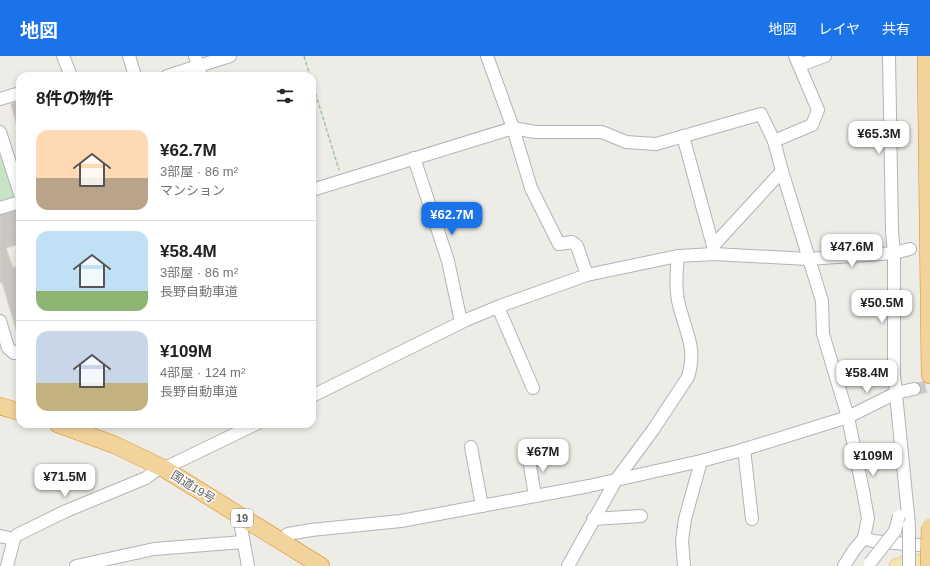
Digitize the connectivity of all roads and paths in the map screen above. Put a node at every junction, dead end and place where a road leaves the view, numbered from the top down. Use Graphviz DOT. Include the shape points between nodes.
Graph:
graph roads {
  1 [pos="63,56"];
  2 [pos="129,56"];
  3 [pos="230,56"];
  4 [pos="304,56"];
  5 [pos="487,56"];
  6 [pos="825,56"];
  7 [pos="889,56"];
  8 [pos="926,56"];
  9 [pos="798,60"];
  10 [pos="198,66"];
  11 [pos="69,72"];
  12 [pos="134,72"];
  13 [pos="179,72"];
  14 [pos="309,72"];
  15 [pos="16,94"];
  16 [pos="316,95"];
  17 [pos="0,99"];
  18 [pos="513,128"];
  19 [pos="0,132"];
  20 [pos="683,136"];
  21 [pos="774,141"];
  22 [pos="414,158"];
  23 [pos="15,159"];
  24 [pos="782,171"];
  25 [pos="343,180"];
  26 [pos="316,189"];
  27 [pos="16,203"];
  28 [pos="0,208"];
  29 [pos="910,249"];
  30 [pos="713,250"];
  31 [pos="894,253"];
  32 [pos="678,256"];
  33 [pos="808,259"];
  34 [pos="587,275"];
  35 [pos="498,307"];
  36 [pos="461,322"];
  37 [pos="1,326"];
  38 [pos="16,352"];
  39 [pos="930,374"];
  40 [pos="533,388"];
  41 [pos="914,389"];
  42 [pos="896,393"];
  43 [pos="316,394"];
  44 [pos="0,406"];
  45 [pos="16,411"];
  46 [pos="848,417"];
  47 [pos="69,428"];
  48 [pos="248,428"];
  49 [pos="899,430"];
  50 [pos="471,447"];
  51 [pos="744,449"];
  52 [pos="528,454"];
  53 [pos="702,461"];
  54 [pos="164,468"];
  55 [pos="616,480"];
  56 [pos="534,496"];
  57 [pos="482,506"];
  58 [pos="239,516"];
  59 [pos="641,516"];
  60 [pos="752,518"];
  61 [pos="593,519"];
  62 [pos="930,527"];
  63 [pos="0,536"];
  64 [pos="864,538"];
  65 [pos="14,539"];
  66 [pos="281,541"];
  67 [pos="243,542"];
  68 [pos="930,546"];
  69 [pos="930,562"];
  70 [pos="869,565"];
  71 [pos="7,566"];
  72 [pos="76,566"];
  73 [pos="248,566"];
  74 [pos="321,566"];
  75 [pos="568,566"];
  76 [pos="684,566"];
  77 [pos="844,566"];
  78 [pos="897,566"];
  79 [pos="909,566"];
  80 [pos="929,566"];
  1 -- 11 [label="street"];
  2 -- 12 [label="street"];
  3 -- 10 [label="street"];
  4 -- 14 [label="path"];
  5 -- 18 [label="street"];
  6 -- 9 [label="street"];
  7 -- 31 [label="street"];
  8 -- 39 [label="highway"];
  9 -- 21 [label="street" via="818,110 812,125"];
  10 -- 13 [label="street"];
  15 -- 17 [label="street"];
  16 -- 25 [label="path"];
  18 -- 20 [label="street" via="535,132 602,132 626,142 656,144"];
  18 -- 22 [label="street"];
  18 -- 34 [label="street" via="531,188 559,244 572,242 576,246"];
  19 -- 23 [label="street"];
  20 -- 21 [label="street" via="761,114"];
  20 -- 30 [label="street"];
  21 -- 24 [label="street"];
  22 -- 25 [label="street"];
  22 -- 36 [label="street" via="448,261"];
  24 -- 30 [label="street"];
  24 -- 33 [label="street"];
  25 -- 26 [label="street"];
  27 -- 28 [label="street"];
  29 -- 31 [label="street"];
  30 -- 32 [label="street"];
  30 -- 33 [label="street"];
  31 -- 33 [label="street"];
  31 -- 42 [label="street"];
  32 -- 34 [label="street"];
  32 -- 55 [label="street" via="675,278 679,304 690,339 691,368 688,378"];
  33 -- 46 [label="street" via="822,301 823,334"];
  34 -- 35 [label="street"];
  35 -- 36 [label="street"];
  35 -- 40 [label="street"];
  36 -- 43 [label="street"];
  37 -- 38 [label="street" via="8,348"];
  41 -- 42 [label="street"];
  42 -- 46 [label="street"];
  42 -- 49 [label="street"];
  44 -- 45 [label="highway"];
  46 -- 51 [label="street"];
  46 -- 64 [label="street" via="868,518"];
  47 -- 54 [label="highway, 国道19号 / 19" via="115,445"];
  48 -- 54 [label="street"];
  49 -- 70 [label="street, bridge" via="899,516 895,532"];
  49 -- 79 [label="street, bridge" via="909,525"];
  50 -- 57 [label="street"];
  51 -- 53 [label="street"];
  51 -- 60 [label="street"];
  52 -- 56 [label="street"];
  53 -- 55 [label="street"];
  53 -- 76 [label="street" via="685,519 682,542"];
  54 -- 58 [label="highway, 国道19号 / 19"];
  54 -- 65 [label="street" via="66,511 17,535"];
  55 -- 56 [label="street"];
  55 -- 61 [label="street"];
  56 -- 57 [label="street"];
  57 -- 66 [label="street" via="402,521 288,534"];
  58 -- 66 [label="highway, 国道19号 / 19"];
  58 -- 67 [label="street"];
  59 -- 61 [label="street"];
  61 -- 75 [label="street"];
  62 -- 80 [label="highway, bridge"];
  63 -- 65 [label="street"];
  64 -- 68 [label="street"];
  64 -- 77 [label="street"];
  65 -- 71 [label="street"];
  66 -- 74 [label="highway, 国道19号 / 19"];
  67 -- 72 [label="street" via="154,549"];
  67 -- 73 [label="street"];
  69 -- 78 [label="main road"];
}
